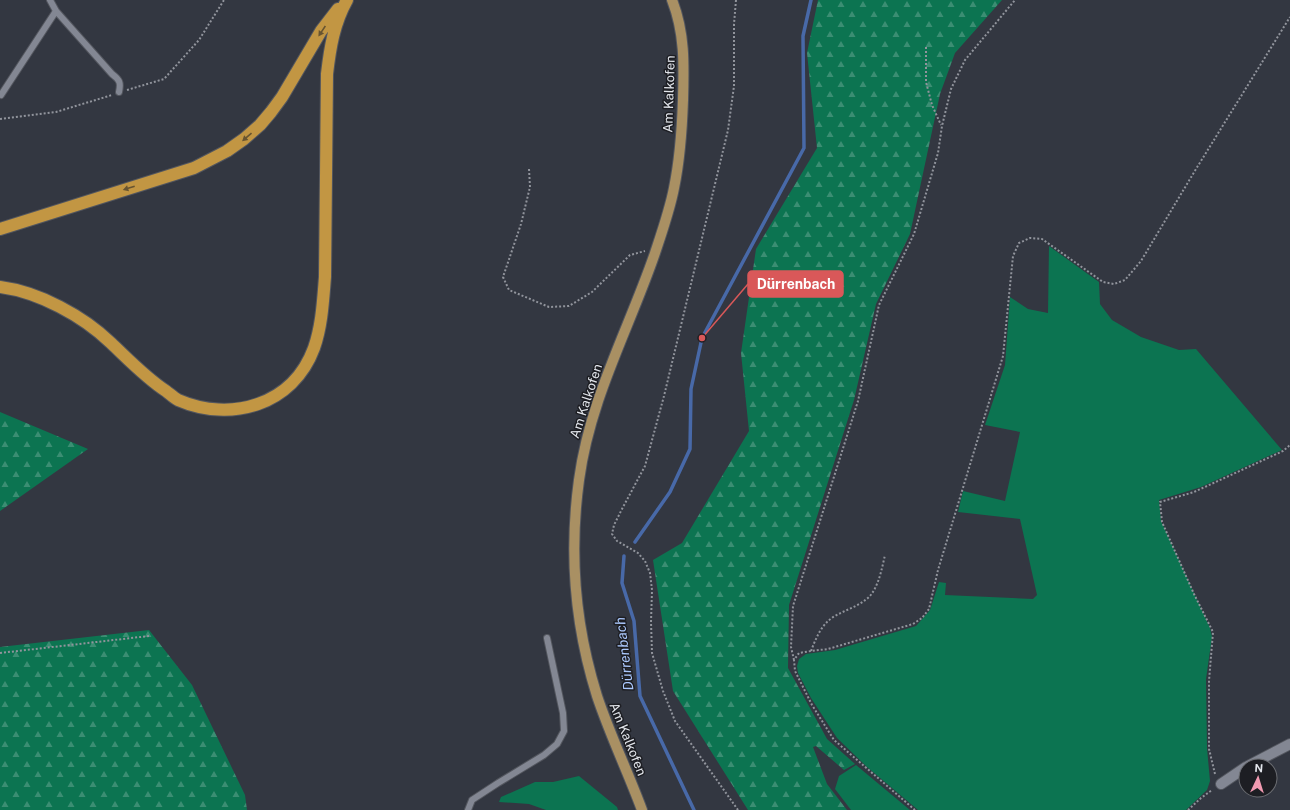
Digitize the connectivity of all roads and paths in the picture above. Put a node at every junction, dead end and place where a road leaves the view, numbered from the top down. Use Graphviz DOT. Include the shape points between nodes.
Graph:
graph roads {
  1 [pos="50,0"];
  2 [pos="346,0"];
  3 [pos="672,0"];
  4 [pos="736,0"];
  5 [pos="1015,0"];
  6 [pos="56,11"];
  7 [pos="1290,17"];
  8 [pos="926,47"];
  9 [pos="119,92"];
  10 [pos="1,95"];
  11 [pos="942,126"];
  12 [pos="529,169"];
  13 [pos="0,229"];
  14 [pos="656,252"];
  15 [pos="0,287"];
  16 [pos="1290,445"];
  17 [pos="885,555"];
  18 [pos="149,636"];
  19 [pos="547,638"];
  20 [pos="811,651"];
  21 [pos="0,653"];
  22 [pos="794,660"];
  23 [pos="1290,744"];
  24 [pos="1264,758"];
  25 [pos="1238,773"];
  26 [pos="1221,784"];
  27 [pos="1206,794"];
  28 [pos="468,810"];
  29 [pos="642,810"];
  30 [pos="738,810"];
  31 [pos="914,810"];
  32 [pos="1188,810"];
  1 -- 6 [label="lane"];
  2 -- 13 [label="highway, one-way" via="321,31 282,97 260,125 244,140 194,168"];
  2 -- 15 [label="highway" via="334,32 327,74 323,306 313,350 291,385 274,397 254,406 229,410 208,408 178,399 152,382 110,342 81,319 54,303 16,289"];
  3 -- 14 [label="main road, Am Kalkofen" via="678,15 683,42 682,127 674,188"];
  4 -- 30 [label="path" via="734,86 728,130 645,466 614,525 612,534 617,541 638,553 650,573 652,653 662,690 675,721"];
  5 -- 11 [label="path" via="965,60 951,89"];
  6 -- 9 [label="lane" via="119,79"];
  6 -- 10 [label="lane"];
  7 -- 20 [label="path" via="1141,261 1125,280 1114,284 1103,282 1042,239 1030,238 1019,243 1011,263 1003,356 938,570 929,609 913,624 828,649"];
  8 -- 11 [label="path" via="926,82 932,105"];
  11 -- 22 [label="path" via="938,153 914,234 879,305 858,401 793,606 791,647"];
  12 -- 14 [label="path" via="530,187 521,224 503,277 509,290 549,307 569,306 592,292 630,254 647,250"];
  14 -- 29 [label="main road, Am Kalkofen" via="617,349 588,432 579,479 573,554 578,614 589,668 609,730"];
  16 -- 26 [label="path" via="1283,451 1213,484 1160,502 1162,522 1213,632 1209,680 1209,749 1215,775"];
  17 -- 20 [label="path" via="879,579 870,595 858,606 834,616 819,632"];
  18 -- 21 [label="path"];
  19 -- 28 [label="lane" via="563,713 564,731 557,744 544,755 472,800"];
  20 -- 22 [label="path" via="799,654"];
  22 -- 31 [label="path" via="795,670 812,705 834,740"];
  23 -- 24 [label="street"];
  25 -- 26 [label="street"];
  27 -- 32 [label="path"];
}
